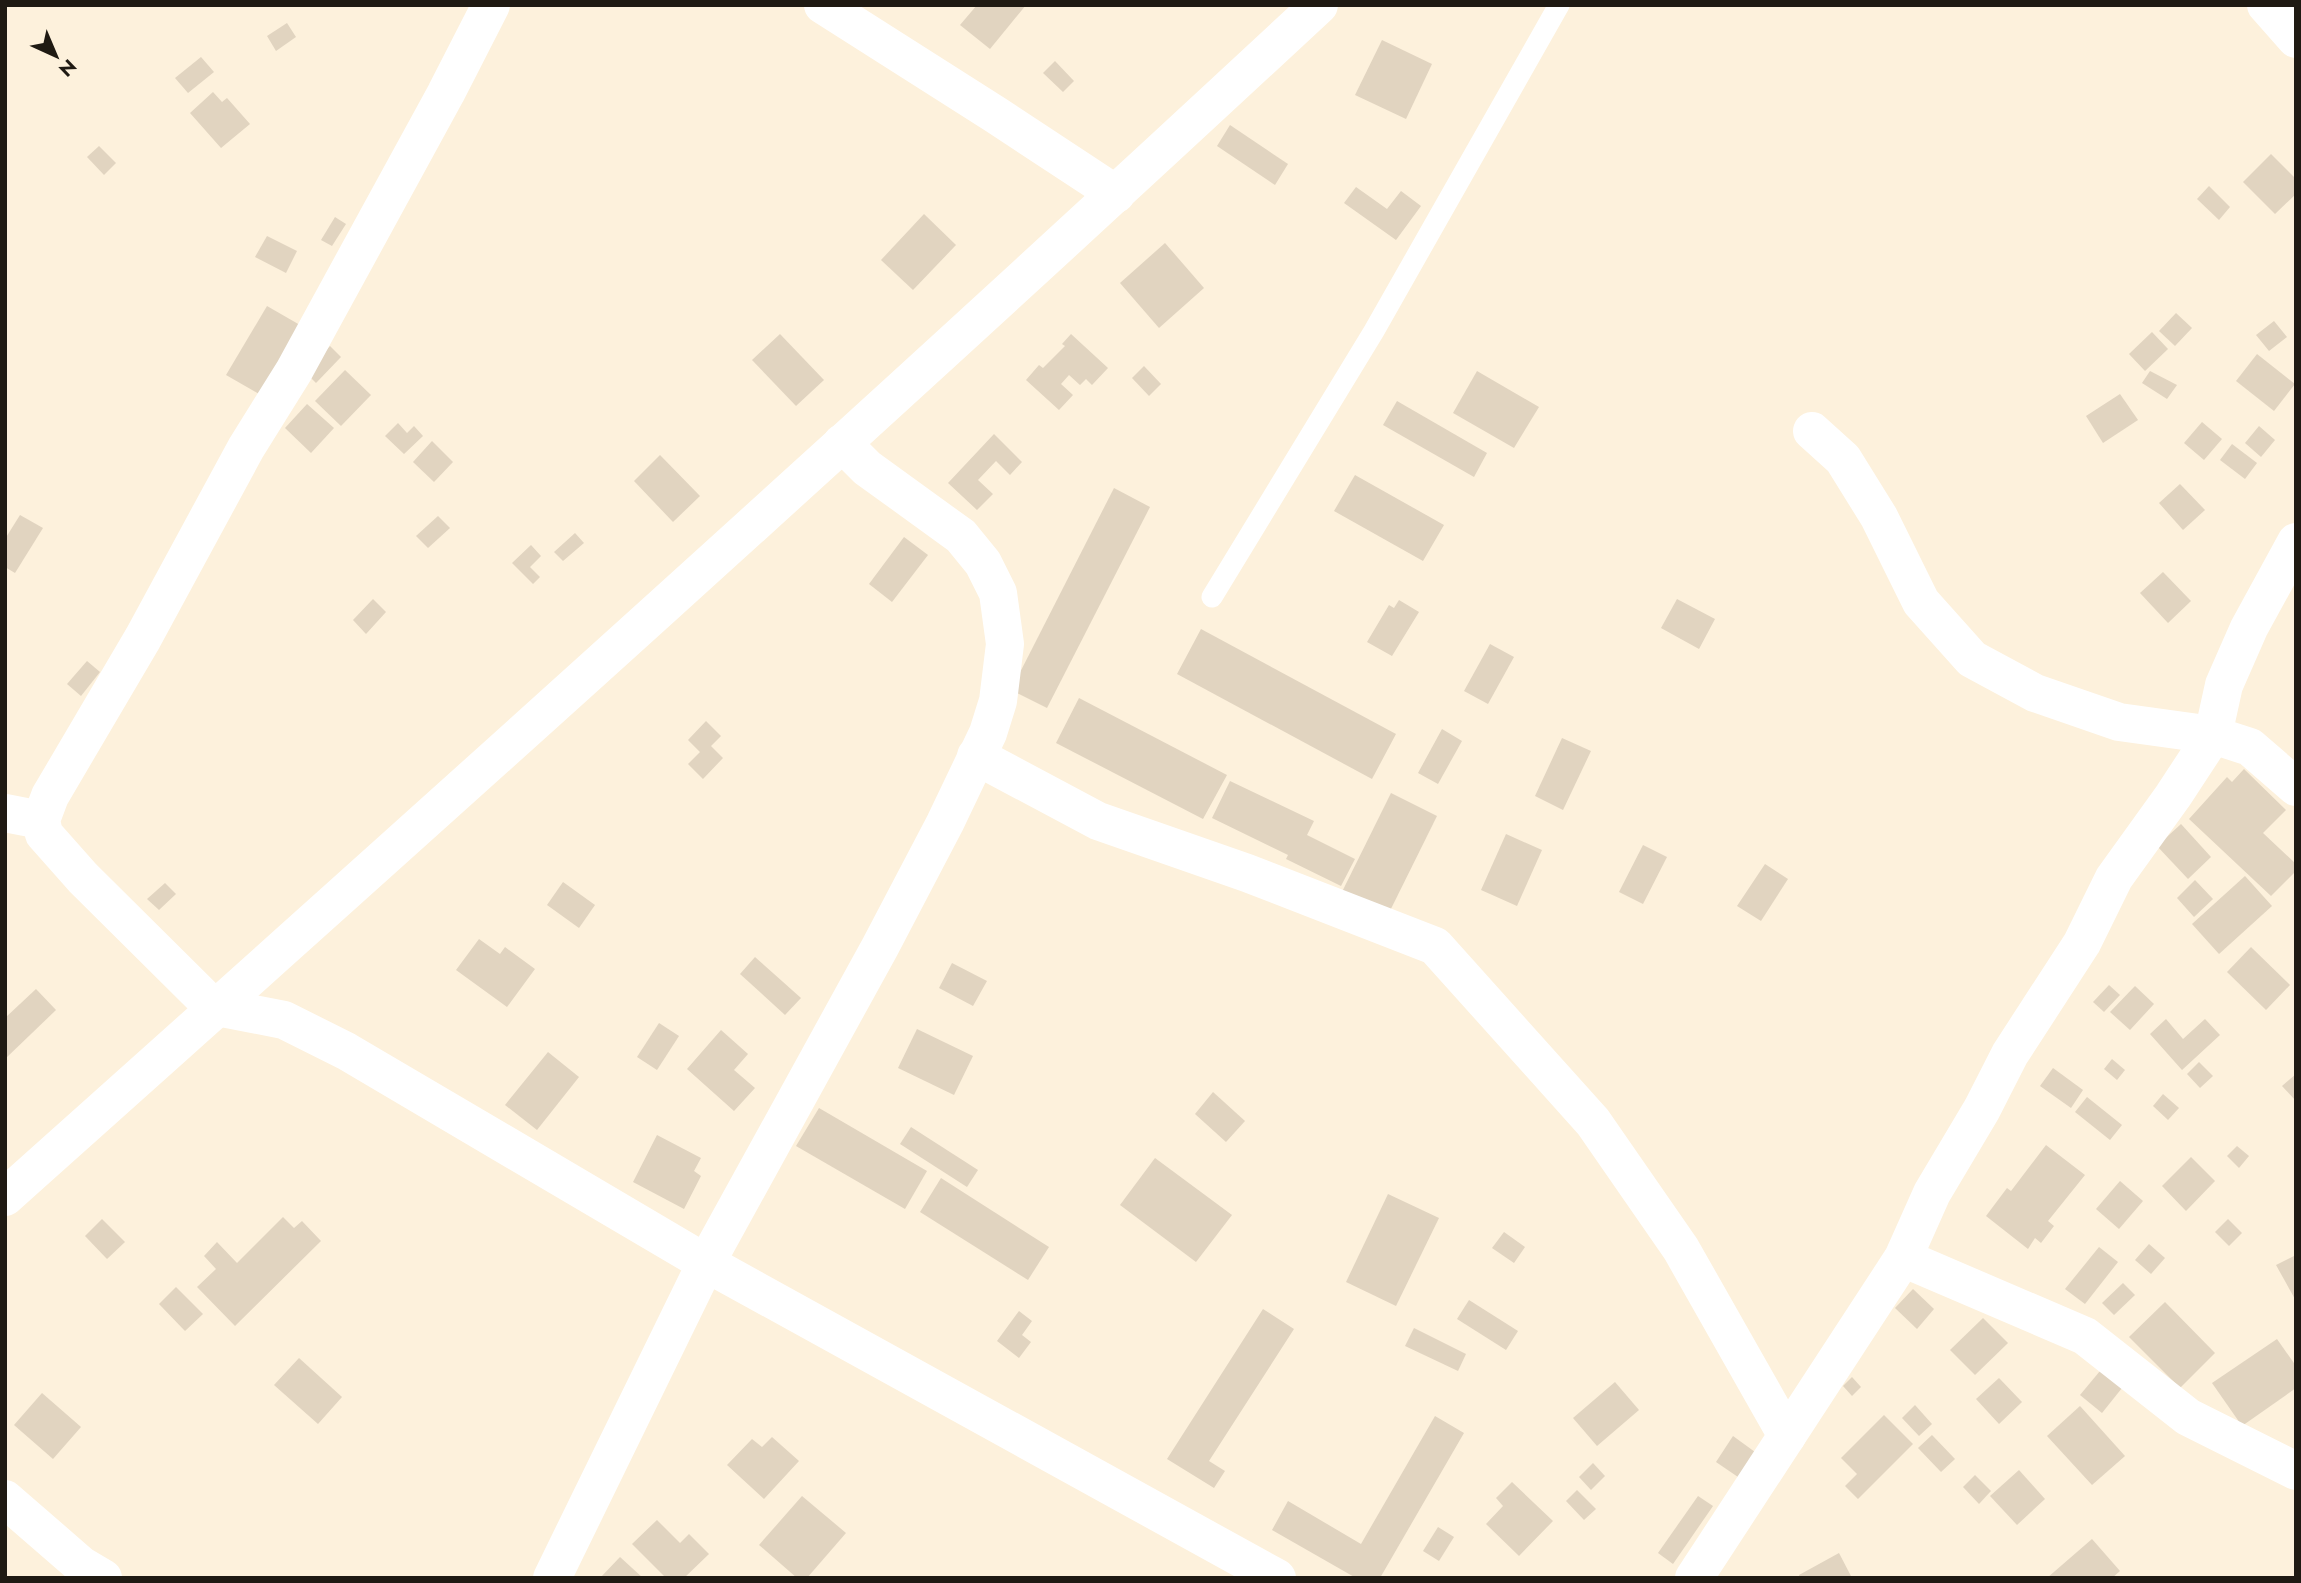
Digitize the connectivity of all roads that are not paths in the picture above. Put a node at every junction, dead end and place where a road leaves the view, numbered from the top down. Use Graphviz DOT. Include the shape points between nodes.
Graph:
graph roads {
  1 [pos="491,5"];
  2 [pos="823,5"];
  3 [pos="1319,5"];
  4 [pos="1559,5"];
  5 [pos="2266,5"];
  6 [pos="2296,39"];
  7 [pos="1116,194"];
  8 [pos="1812,430"];
  9 [pos="842,443"];
  10 [pos="2296,542"];
  11 [pos="1212,597"];
  12 [pos="2213,735"];
  13 [pos="976,756"];
  14 [pos="2296,787"];
  15 [pos="23,816"];
  16 [pos="218,1007"];
  17 [pos="5,1197"];
  18 [pos="1903,1258"];
  19 [pos="706,1263"];
  20 [pos="1787,1436"];
  21 [pos="2296,1471"];
  22 [pos="5,1499"];
  23 [pos="103,1578"];
  24 [pos="552,1578"];
  25 [pos="1277,1578"];
  26 [pos="1694,1578"];
  1 -- 15 [label="street" via="294,371 143,638 50,796"];
  2 -- 7 [label="street"];
  3 -- 7 [label="street"];
  4 -- 11 [label="lane" via="1374,331"];
  5 -- 6 [label="street"];
  7 -- 9 [label="street"];
  8 -- 12 [label="street" via="1843,459 1880,517 1921,602 1972,659 2035,693 2119,722"];
  9 -- 13 [label="street" via="867,468 961,536 983,563 998,593 1005,644 998,701"];
  9 -- 16 [label="street"];
  10 -- 12 [label="street" via="2224,685"];
  12 -- 14 [label="street" via="2250,747"];
  12 -- 18 [label="street" via="2114,877 2082,943 2010,1054 1932,1194"];
  13 -- 19 [label="street" via="880,947"];
  13 -- 20 [label="street" via="1098,821 1435,946 1593,1122 1681,1249"];
  15 -- 16 [label="street"];
  16 -- 17 [label="street"];
  16 -- 19 [label="street" via="284,1020 346,1051"];
  18 -- 20 [label="street"];
  18 -- 21 [label="street" via="2085,1336 2188,1417"];
  19 -- 24 [label="street"];
  19 -- 25 [label="street"];
  20 -- 26 [label="street"];
  22 -- 23 [label="street" via="81,1565"];
}
